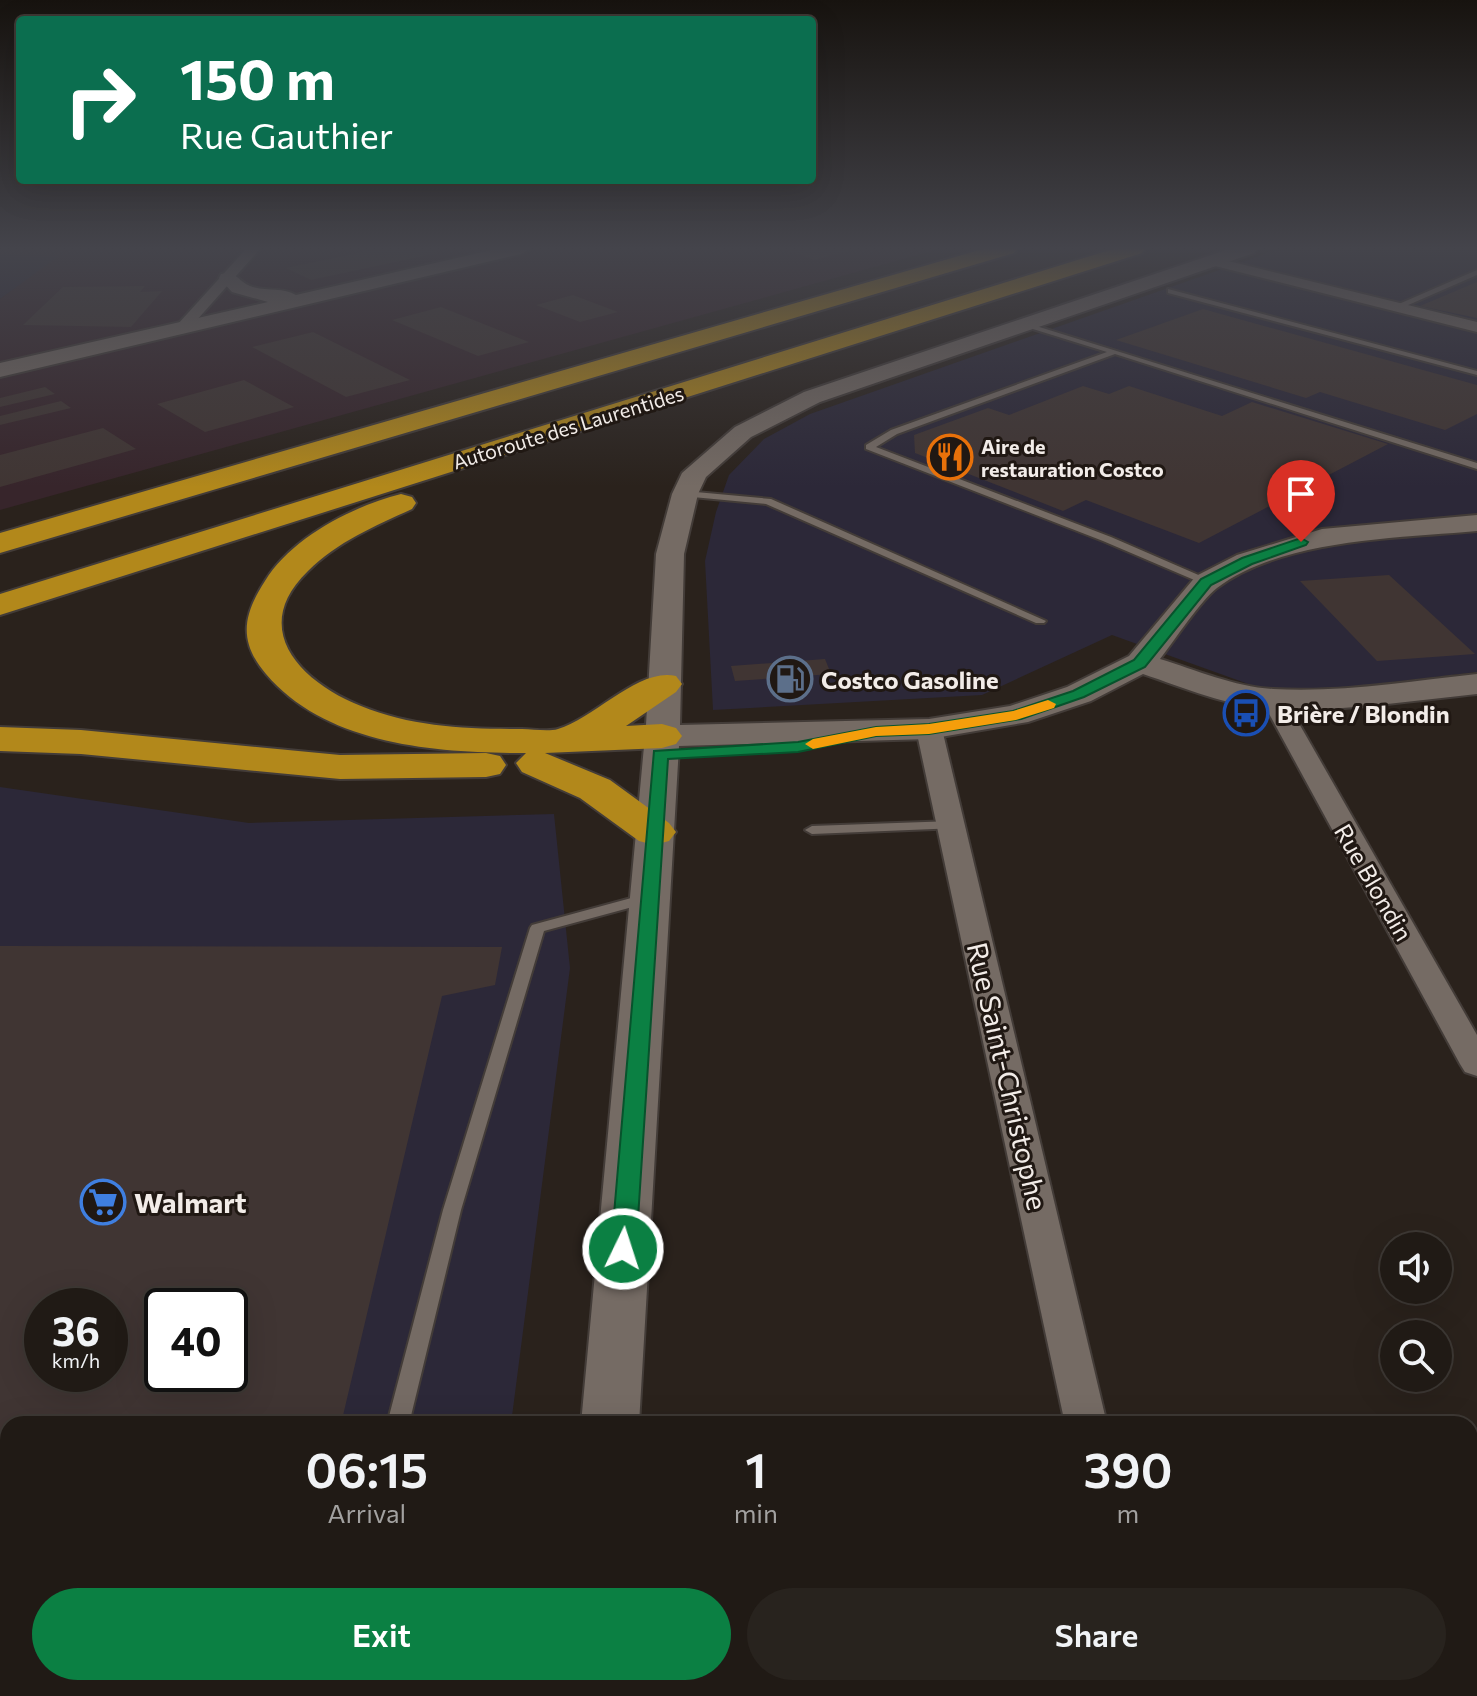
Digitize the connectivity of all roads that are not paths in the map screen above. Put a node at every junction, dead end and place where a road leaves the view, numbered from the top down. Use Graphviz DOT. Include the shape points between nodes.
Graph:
graph roads {
  1 [pos="178,328"];
  2 [pos="736,328"];
  3 [pos="884,328"];
  4 [pos="1008,328"];
  5 [pos="1039,328"];
  6 [pos="1310,328"];
  7 [pos="1114,352"];
  8 [pos="0,370"];
  9 [pos="1477,373"];
  10 [pos="682,392"];
  11 [pos="1477,466"];
  12 [pos="685,494"];
  13 [pos="142,502"];
  14 [pos="1477,523"];
  15 [pos="0,535"];
  16 [pos="0,543"];
  17 [pos="1206,582"];
  18 [pos="0,605"];
  19 [pos="1040,621"];
  20 [pos="1140,663"];
  21 [pos="663,684"];
  22 [pos="1477,684"];
  23 [pos="1273,699"];
  24 [pos="929,729"];
  25 [pos="0,739"];
  26 [pos="661,745"];
  27 [pos="551,751"];
  28 [pos="953,825"];
  29 [pos="812,830"];
  30 [pos="654,832"];
  31 [pos="649,898"];
  32 [pos="1477,1064"];
  33 [pos="604,1408"];
  34 [pos="400,1416"];
  35 [pos="1084,1416"];
  1 -- 8 [label="street"];
  2 -- 13 [label="highway, Autoroute des Laurentides"];
  3 -- 10 [label="highway, Autoroute des Laurentides"];
  4 -- 12 [label="street" via="812,397 743,432 695,473"];
  5 -- 7 [label="lane"];
  6 -- 9 [label="lane"];
  7 -- 11 [label="lane"];
  7 -- 17 [label="lane" via="894,432 869,447"];
  10 -- 18 [label="highway, Autoroute des Laurentides"];
  10 -- 27 [label="highway" via="363,520 291,568 266,610 264,638 274,661 296,685 337,711 386,728"];
  12 -- 19 [label="lane" via="768,501"];
  12 -- 21 [label="street" via="670,554"];
  13 -- 15 [label="highway"];
  13 -- 16 [label="highway, Autoroute des Laurentides"];
  14 -- 17 [label="street" via="1322,537 1247,561"];
  17 -- 20 [label="street"];
  20 -- 23 [label="street" via="1235,693"];
  20 -- 24 [label="street" via="1079,694 1016,715"];
  21 -- 26 [label="street"];
  21 -- 27 [label="highway"];
  22 -- 23 [label="street"];
  23 -- 32 [label="street, Rue Blondin"];
  24 -- 26 [label="street" via="876,731 798,747"];
  24 -- 28 [label="street, Rue Saint-Christophe"];
  25 -- 27 [label="highway" via="340,767"];
  26 -- 27 [label="highway"];
  26 -- 30 [label="street"];
  27 -- 30 [label="highway"];
  28 -- 29 [label="lane"];
  28 -- 35 [label="street, Rue Saint-Christophe"];
  30 -- 31 [label="street"];
  31 -- 33 [label="street"];
  31 -- 34 [label="lane" via="537,928 452,1210"];
}
